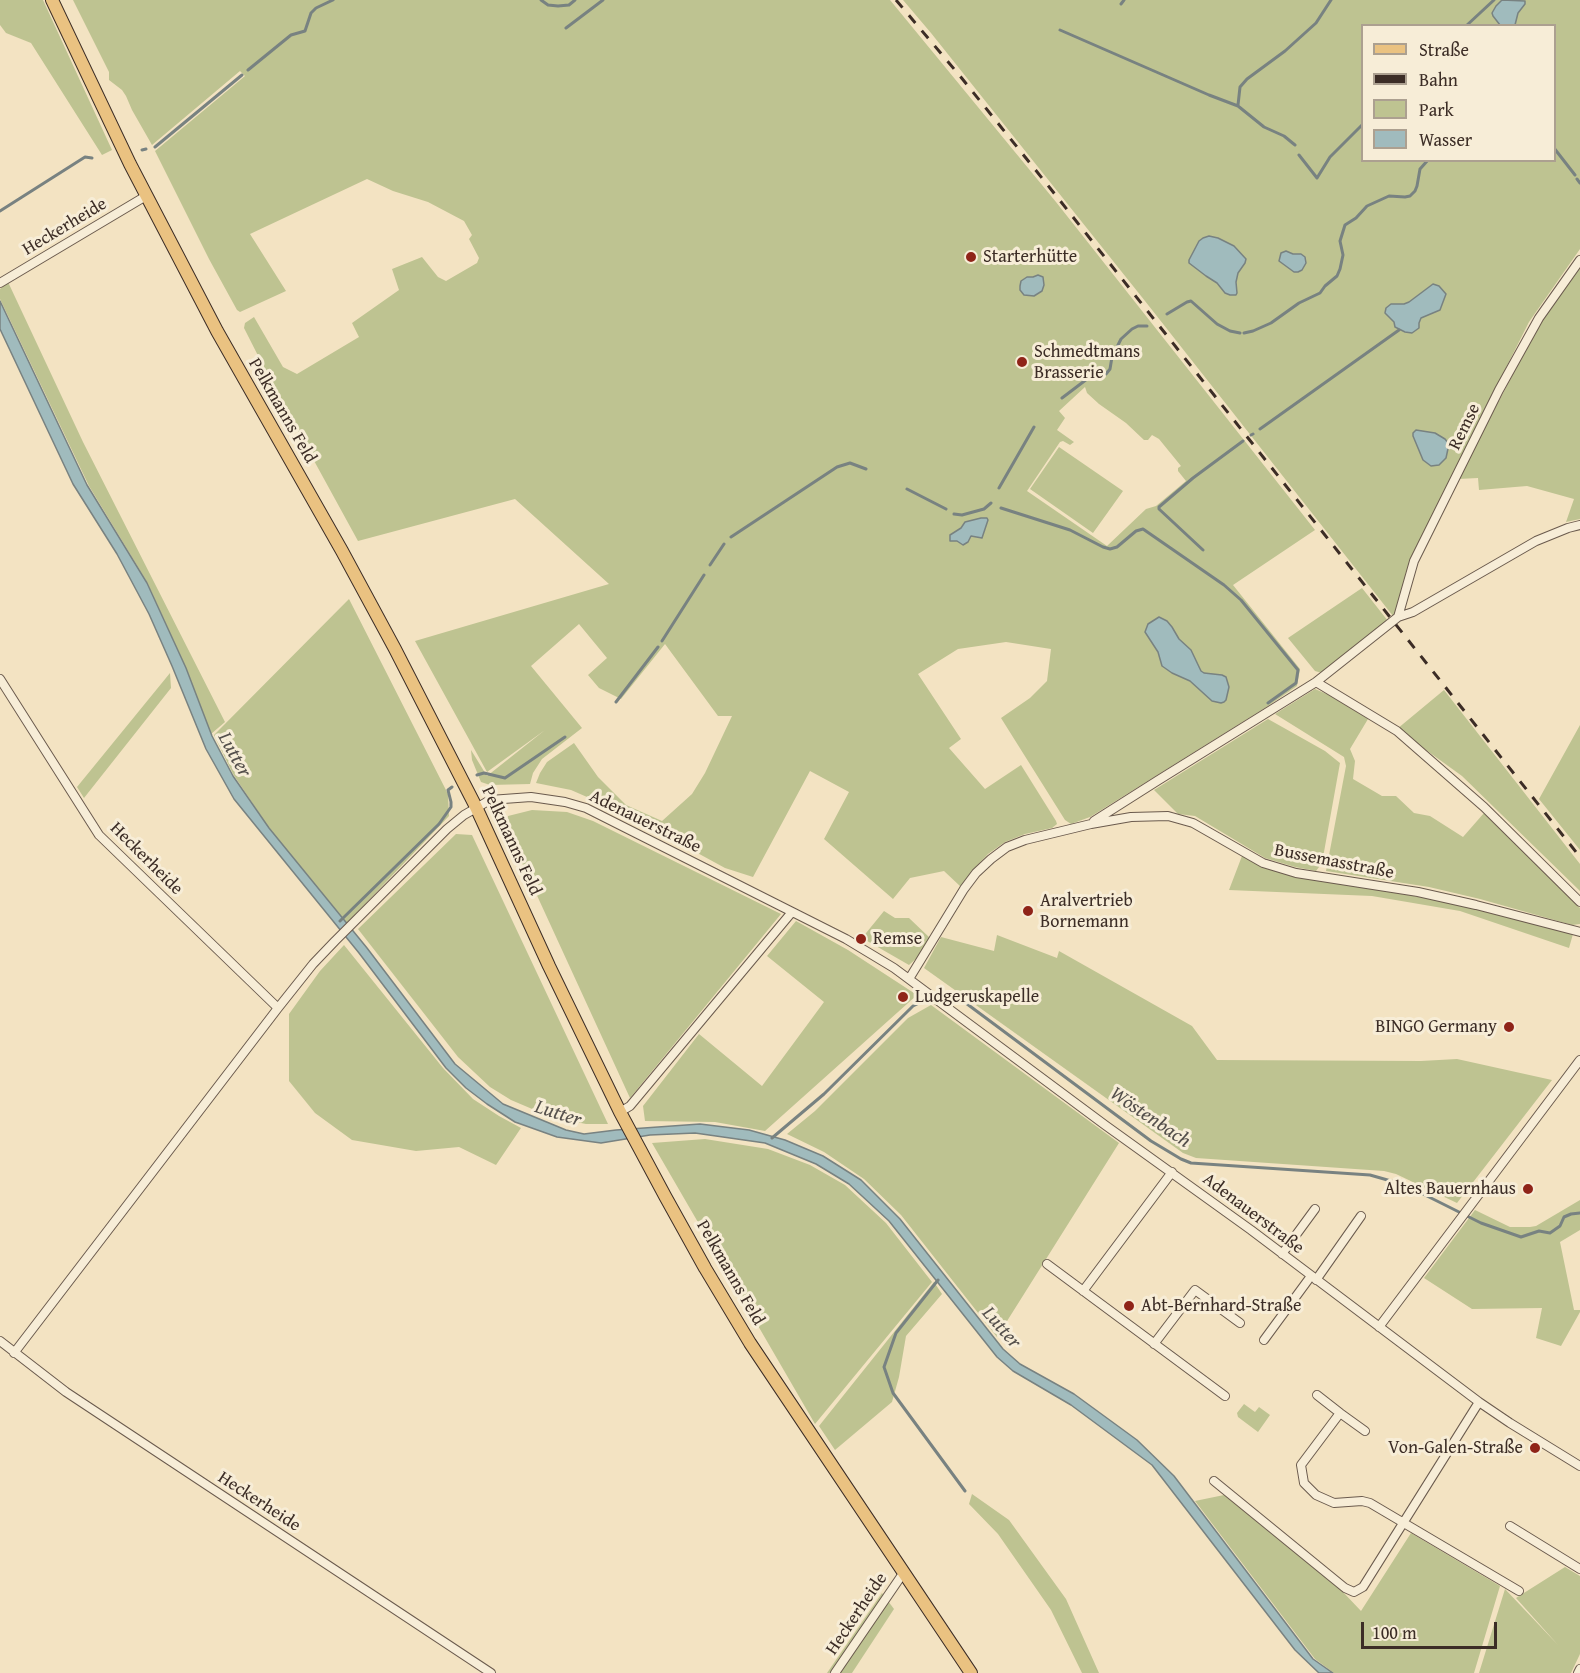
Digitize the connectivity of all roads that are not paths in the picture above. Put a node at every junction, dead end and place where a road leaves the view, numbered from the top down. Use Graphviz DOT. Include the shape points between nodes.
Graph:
graph roads {
  1 [pos="52,1"];
  2 [pos="146,195"];
  3 [pos="1580,260"];
  4 [pos="0,283"];
  5 [pos="1580,525"];
  6 [pos="1398,617"];
  7 [pos="0,679"];
  8 [pos="1316,682"];
  9 [pos="476,807"];
  10 [pos="1090,824"];
  11 [pos="1580,902"];
  12 [pos="792,912"];
  13 [pos="1580,932"];
  14 [pos="909,979"];
  15 [pos="278,1008"];
  16 [pos="1580,1059"];
  17 [pos="622,1117"];
  18 [pos="1172,1172"];
  19 [pos="1315,1209"];
  20 [pos="1361,1216"];
  21 [pos="1282,1254"];
  22 [pos="1047,1264"];
  23 [pos="1313,1278"];
  24 [pos="1083,1291"];
  25 [pos="1240,1323"];
  26 [pos="1379,1328"];
  27 [pos="1263,1340"];
  28 [pos="0,1341"];
  29 [pos="1154,1344"];
  30 [pos="14,1353"];
  31 [pos="1317,1395"];
  32 [pos="1225,1396"];
  33 [pos="1479,1402"];
  34 [pos="1340,1413"];
  35 [pos="1365,1431"];
  36 [pos="1580,1466"];
  37 [pos="1214,1481"];
  38 [pos="1403,1523"];
  39 [pos="1510,1526"];
  40 [pos="1580,1569"];
  41 [pos="904,1572"];
  42 [pos="1518,1591"];
  43 [pos="491,1673"];
  44 [pos="835,1673"];
  45 [pos="971,1673"];
  1 -- 2 [label="main road, Pelkmanns Feld"];
  2 -- 4 [label="street, Heckerheide"];
  2 -- 9 [label="main road, Pelkmanns Feld" via="222,341 395,649"];
  3 -- 6 [label="street, Remse" via="1539,318 1499,390 1414,561"];
  5 -- 6 [label="street" via="1536,541"];
  6 -- 8 [label="street"];
  7 -- 15 [label="street, Heckerheide" via="99,835"];
  8 -- 10 [label="street"];
  8 -- 11 [label="street" via="1397,731 1484,807"];
  9 -- 12 [label="street, Adenauerstraße" via="490,800 531,797 586,808"];
  9 -- 15 [label="street" via="447,829 335,940"];
  9 -- 17 [label="main road, Pelkmanns Feld"];
  10 -- 13 [label="street, Bussemasstraße" via="1168,816 1193,823 1263,863 1296,873 1418,892"];
  10 -- 14 [label="street, Bussemasstraße" via="1025,840 991,859 964,890"];
  12 -- 14 [label="street, Adenauerstraße" via="857,945"];
  12 -- 17 [label="street"];
  14 -- 18 [label="street, Adenauerstraße"];
  15 -- 30 [label="street"];
  16 -- 26 [label="street"];
  17 -- 41 [label="main road, Pelkmanns Feld" via="750,1343"];
  18 -- 21 [label="street, Adenauerstraße"];
  18 -- 24 [label="street"];
  19 -- 21 [label="street"];
  20 -- 23 [label="street"];
  21 -- 23 [label="street, Adenauerstraße"];
  22 -- 24 [label="street"];
  23 -- 26 [label="street, Adenauerstraße"];
  23 -- 27 [label="street, Adenauerstraße"];
  24 -- 29 [label="street"];
  25 -- 29 [label="street" via="1195,1290"];
  26 -- 33 [label="street, Adenauerstraße"];
  28 -- 30 [label="street, Heckerheide"];
  29 -- 32 [label="street"];
  30 -- 43 [label="street, Heckerheide" via="66,1392"];
  31 -- 34 [label="street"];
  33 -- 36 [label="street, Adenauerstraße"];
  33 -- 38 [label="street"];
  34 -- 35 [label="street"];
  34 -- 38 [label="street" via="1301,1465 1304,1483 1316,1495 1334,1503 1370,1503"];
  37 -- 38 [label="street" via="1354,1592 1362,1587"];
  38 -- 42 [label="street"];
  39 -- 40 [label="street"];
  41 -- 44 [label="street, Heckerheide"];
  41 -- 45 [label="main road, Pelkmanns Feld"];
}
